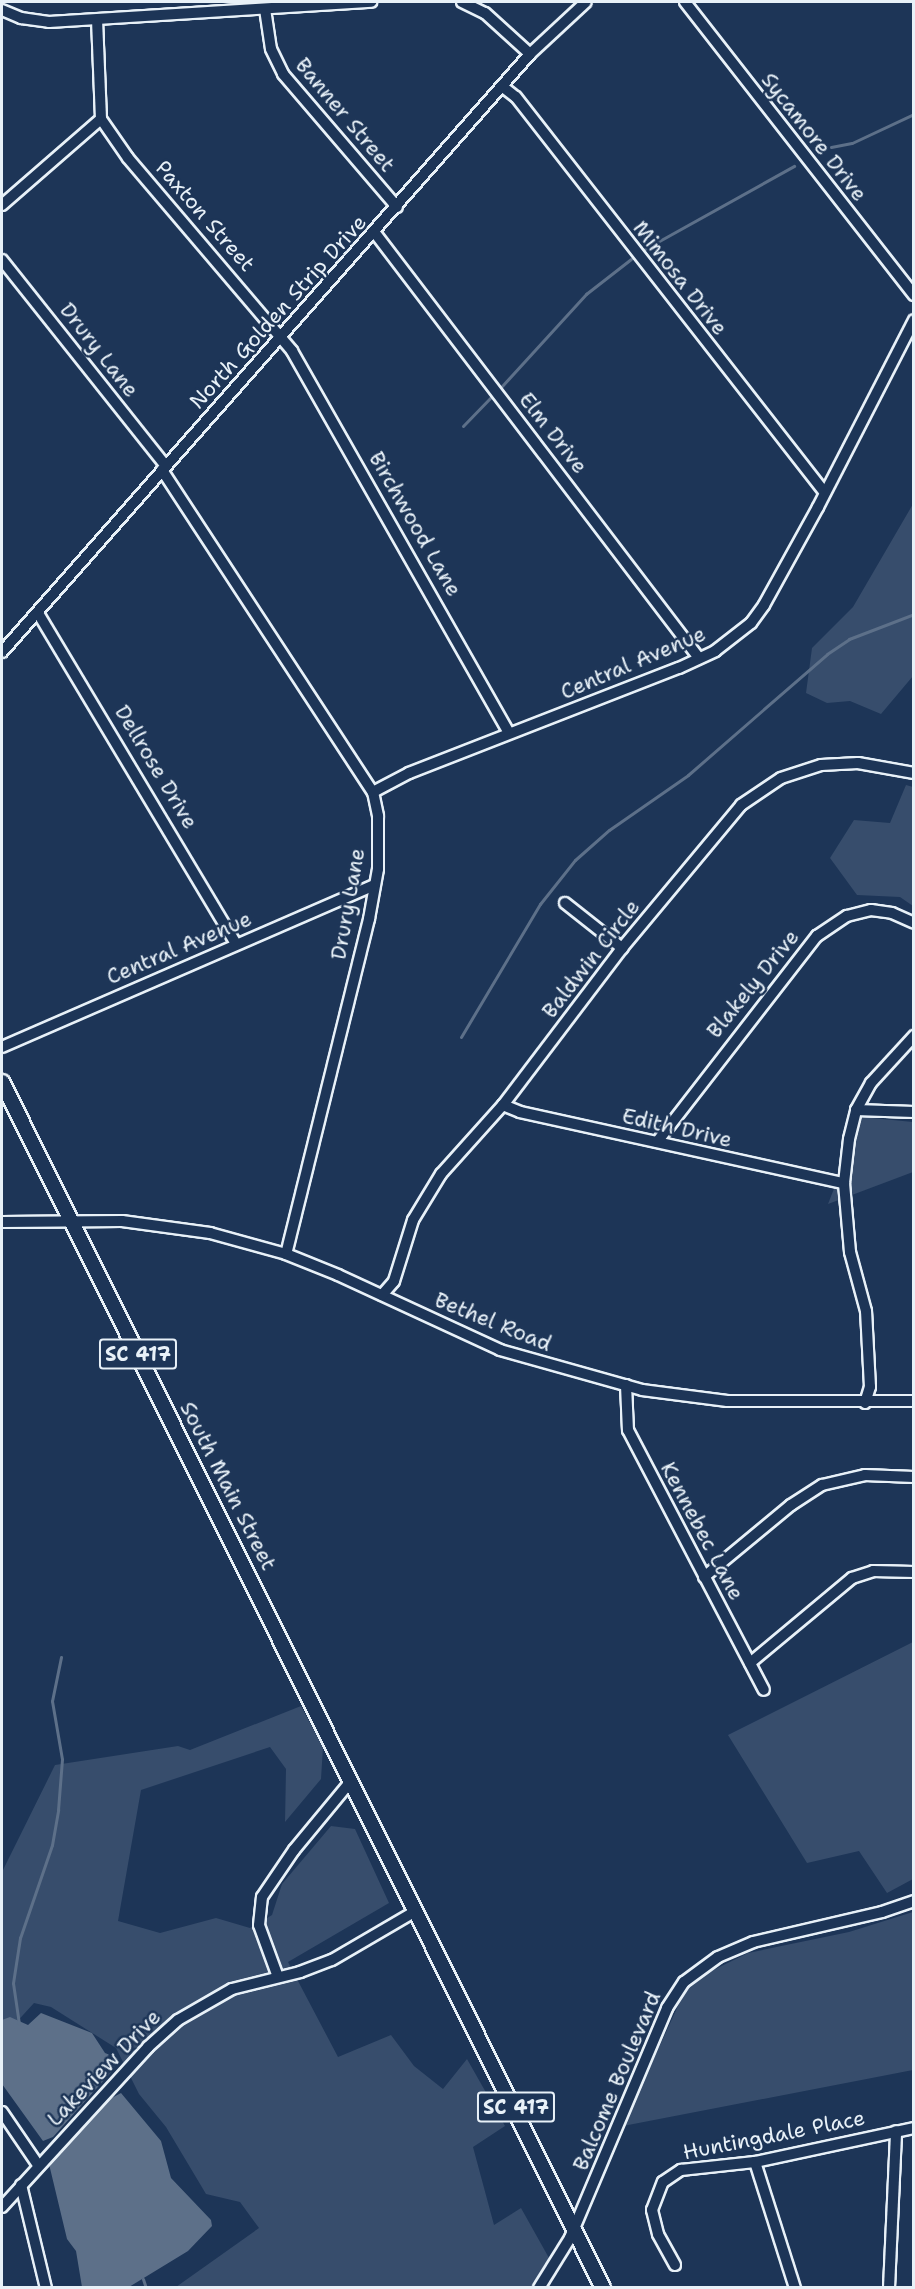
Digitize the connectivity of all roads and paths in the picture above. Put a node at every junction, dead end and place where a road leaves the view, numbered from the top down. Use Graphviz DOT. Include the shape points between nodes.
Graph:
graph roads {
  1 [pos="371,2"];
  2 [pos="462,2"];
  3 [pos="586,2"];
  4 [pos="685,2"];
  5 [pos="265,9"];
  6 [pos="2,10"];
  7 [pos="97,20"];
  8 [pos="530,54"];
  9 [pos="503,87"];
  10 [pos="101,119"];
  11 [pos="2,205"];
  12 [pos="397,207"];
  13 [pos="375,233"];
  14 [pos="2,260"];
  15 [pos="914,295"];
  16 [pos="914,320"];
  17 [pos="282,337"];
  18 [pos="164,468"];
  19 [pos="825,493"];
  20 [pos="38,613"];
  21 [pos="2,652"];
  22 [pos="699,658"];
  23 [pos="509,733"];
  24 [pos="914,773"];
  25 [pos="374,792"];
  26 [pos="373,886"];
  27 [pos="565,903"];
  28 [pos="914,923"];
  29 [pos="236,944"];
  30 [pos="622,948"];
  31 [pos="914,1036"];
  32 [pos="2,1047"];
  33 [pos="2,1082"];
  34 [pos="503,1105"];
  35 [pos="856,1110"];
  36 [pos="914,1112"];
  37 [pos="657,1142"];
  38 [pos="844,1183"];
  39 [pos="71,1221"];
  40 [pos="2,1222"];
  41 [pos="286,1254"];
  42 [pos="382,1295"];
  43 [pos="626,1385"];
  44 [pos="914,1401"];
  45 [pos="865,1403"];
  46 [pos="914,1477"];
  47 [pos="914,1572"];
  48 [pos="704,1577"];
  49 [pos="750,1664"];
  50 [pos="764,1690"];
  51 [pos="351,1781"];
  52 [pos="914,1901"];
  53 [pos="416,1911"];
  54 [pos="278,1977"];
  55 [pos="2,2112"];
  56 [pos="914,2128"];
  57 [pos="896,2131"];
  58 [pos="755,2162"];
  59 [pos="39,2165"];
  60 [pos="21,2184"];
  61 [pos="2,2207"];
  62 [pos="574,2225"];
  63 [pos="675,2265"];
  64 [pos="46,2288"];
  65 [pos="539,2288"];
  66 [pos="603,2288"];
  67 [pos="795,2288"];
  68 [pos="889,2288"];
  1 -- 5 [label="street"];
  2 -- 8 [label="street" via="485,13"];
  3 -- 8 [label="street, North Golden Strip Drive"];
  4 -- 15 [label="street, Sycamore Drive"];
  5 -- 7 [label="street"];
  5 -- 12 [label="street, Banner Street" via="271,49 282,74"];
  6 -- 7 [label="street" via="37,21"];
  7 -- 10 [label="street"];
  8 -- 9 [label="street, North Golden Strip Drive"];
  9 -- 12 [label="street, North Golden Strip Drive"];
  9 -- 19 [label="street, Mimosa Drive" via="516,97"];
  10 -- 11 [label="street"];
  10 -- 17 [label="street, Paxton Street" via="128,158"];
  12 -- 13 [label="street, North Golden Strip Drive"];
  13 -- 17 [label="street, North Golden Strip Drive"];
  13 -- 22 [label="street, Elm Drive"];
  14 -- 18 [label="street, Drury Lane"];
  16 -- 19 [label="street, Central Avenue"];
  17 -- 18 [label="street, North Golden Strip Drive"];
  17 -- 23 [label="street, Birchwood Lane" via="424,578"];
  18 -- 20 [label="street, North Golden Strip Drive"];
  18 -- 25 [label="street, Drury Lane"];
  19 -- 22 [label="street, Central Avenue" via="760,612 731,640"];
  20 -- 21 [label="street, North Golden Strip Drive"];
  20 -- 29 [label="street, Dellrose Drive"];
  22 -- 23 [label="street, Central Avenue"];
  23 -- 25 [label="street, Central Avenue" via="409,773"];
  24 -- 30 [label="street, Baldwin Circle" via="840,763 800,771 766,786 729,817"];
  25 -- 26 [label="street, Drury Lane" via="379,848"];
  26 -- 29 [label="street, Central Avenue"];
  26 -- 41 [label="street, Drury Lane" via="350,1001"];
  27 -- 30 [label="street"];
  28 -- 37 [label="street, Blakely Drive" via="886,911 861,912 838,920 817,936"];
  29 -- 32 [label="street, Central Avenue"];
  30 -- 34 [label="street, Baldwin Circle"];
  31 -- 35 [label="street" via="871,1083"];
  33 -- 39 [label="main road, South Main Street / SC 417"];
  34 -- 37 [label="street, Edith Drive"];
  34 -- 42 [label="street, Baldwin Circle" via="441,1174 413,1220 394,1281"];
  35 -- 36 [label="street"];
  35 -- 38 [label="street"];
  37 -- 38 [label="street, Edith Drive"];
  38 -- 45 [label="street" via="850,1252 866,1311 870,1387"];
  39 -- 40 [label="street, Bethel Road"];
  39 -- 41 [label="street, Bethel Road" via="172,1225"];
  39 -- 51 [label="main road, South Main Street / SC 417"];
  41 -- 42 [label="street, Bethel Road"];
  42 -- 43 [label="street, Bethel Road" via="500,1350"];
  43 -- 45 [label="street, Bethel Road" via="727,1401"];
  43 -- 48 [label="street, Kennebec Lane" via="628,1430"];
  44 -- 45 [label="street, Bethel Road"];
  46 -- 48 [label="street" via="865,1475 822,1485 791,1505"];
  47 -- 49 [label="street" via="873,1571 852,1578"];
  48 -- 49 [label="street, Kennebec Lane"];
  49 -- 50 [label="street, Kennebec Lane"];
  51 -- 53 [label="main road, South Main Street / SC 417"];
  51 -- 54 [label="street" via="294,1850 262,1897 258,1913 260,1931"];
  52 -- 62 [label="street, Balcome Boulevard" via="753,1942 718,1957 692,1975 667,2008"];
  53 -- 54 [label="street, Lakeview Drive" via="332,1960"];
  53 -- 62 [label="main road, SC 417"];
  54 -- 59 [label="street, Lakeview Drive" via="232,1989 178,2019"];
  55 -- 59 [label="street"];
  56 -- 57 [label="street, Huntingdale Place"];
  57 -- 58 [label="street, Huntingdale Place"];
  57 -- 68 [label="street"];
  58 -- 63 [label="street, Huntingdale Place" via="681,2170 663,2182 652,2210 658,2234"];
  58 -- 67 [label="street"];
  59 -- 60 [label="street, Lakeview Drive"];
  60 -- 61 [label="street, Lakeview Drive"];
  60 -- 64 [label="street"];
  62 -- 65 [label="street, Balcome Boulevard"];
  62 -- 66 [label="main road, SC 417"];
}
